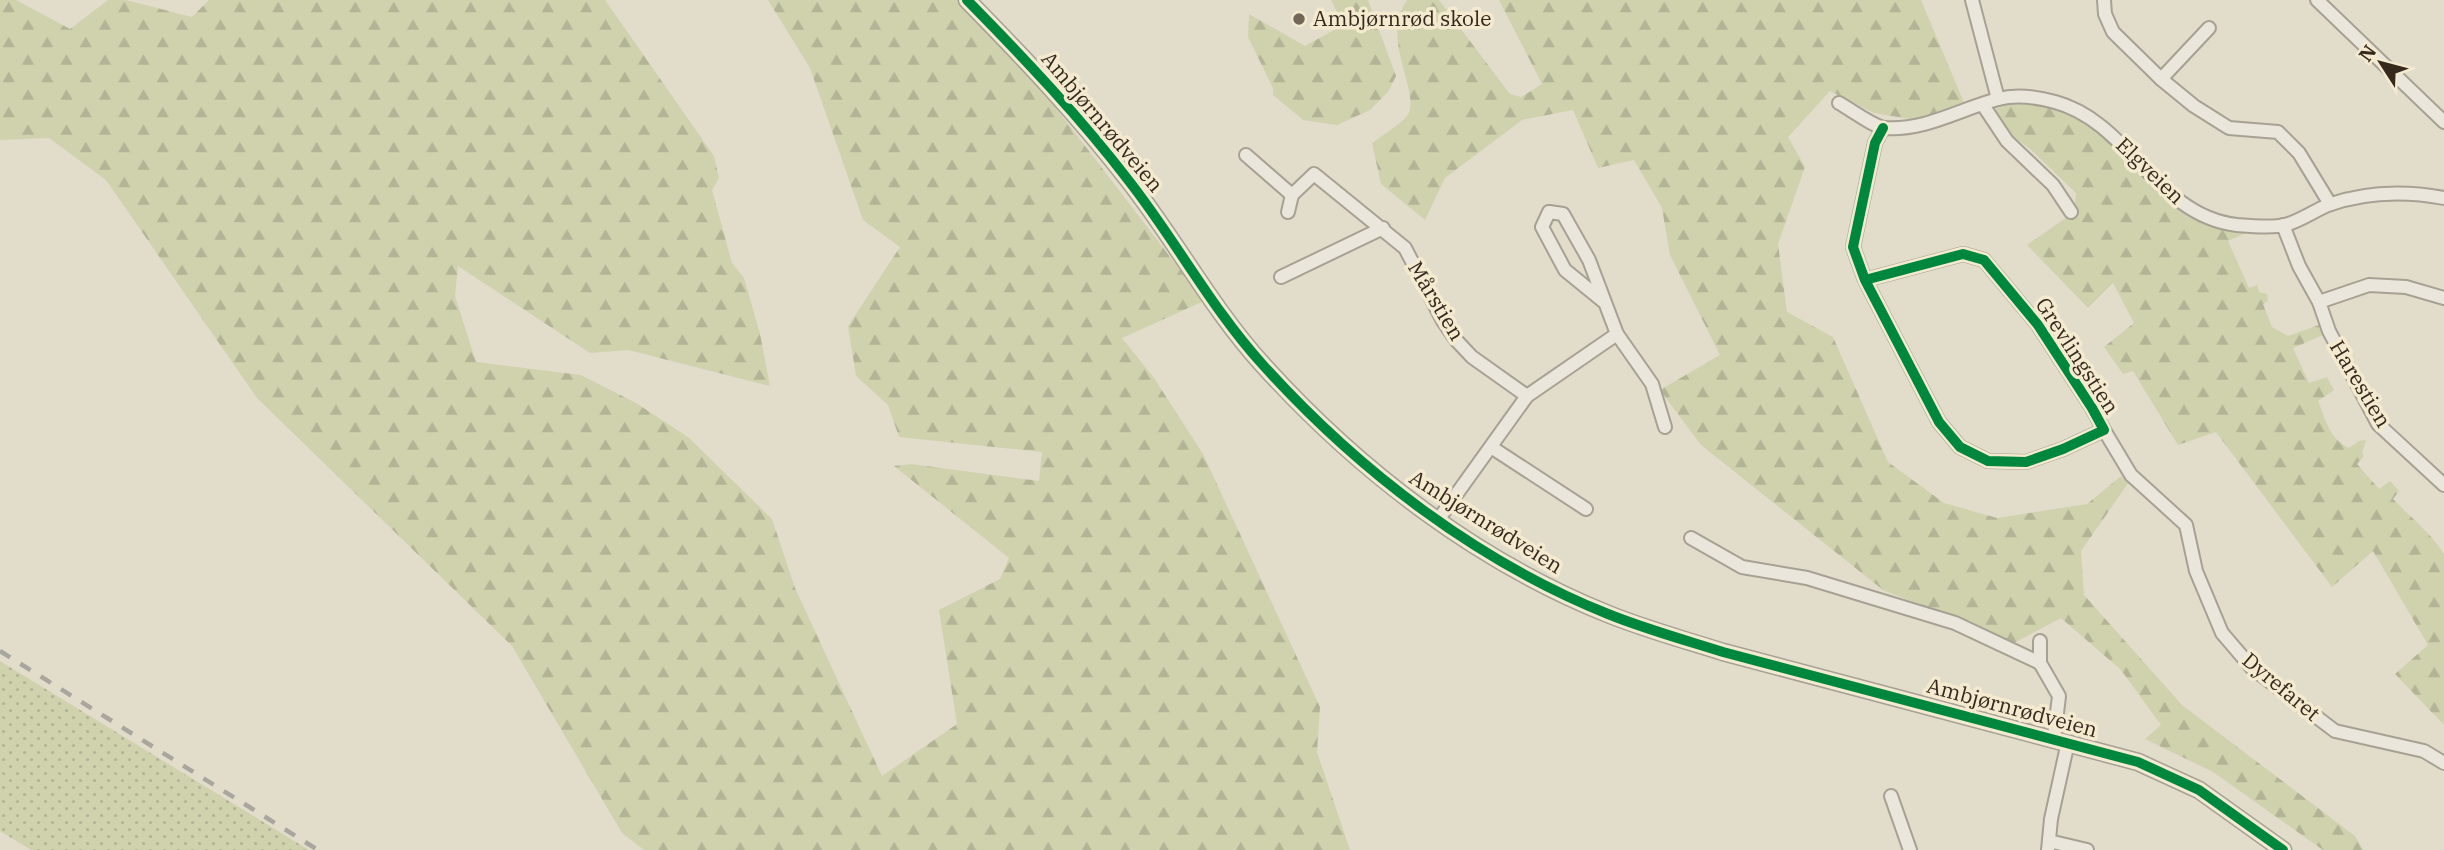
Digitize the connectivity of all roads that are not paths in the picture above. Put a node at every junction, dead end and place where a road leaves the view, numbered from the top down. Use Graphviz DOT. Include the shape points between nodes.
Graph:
graph roads {
  1 [pos="967,0"];
  2 [pos="1972,0"];
  3 [pos="2104,0"];
  4 [pos="2317,0"];
  5 [pos="2209,28"];
  6 [pos="2161,79"];
  7 [pos="1998,99"];
  8 [pos="1839,103"];
  9 [pos="1983,105"];
  10 [pos="2444,122"];
  11 [pos="1883,128"];
  12 [pos="1245,155"];
  13 [pos="1292,195"];
  14 [pos="2444,198"];
  15 [pos="2330,204"];
  16 [pos="1289,212"];
  17 [pos="2071,212"];
  18 [pos="2283,225"];
  19 [pos="1383,228"];
  20 [pos="1281,277"];
  21 [pos="1865,280"];
  22 [pos="2444,298"];
  23 [pos="1603,301"];
  24 [pos="2319,302"];
  25 [pos="1617,334"];
  26 [pos="1527,396"];
  27 [pos="1665,427"];
  28 [pos="2104,430"];
  29 [pos="1491,447"];
  30 [pos="2131,475"];
  31 [pos="2444,485"];
  32 [pos="1586,509"];
  33 [pos="1438,520"];
  34 [pos="1691,538"];
  35 [pos="2040,641"];
  36 [pos="2040,663"];
  37 [pos="2061,740"];
  38 [pos="2444,763"];
  39 [pos="1891,796"];
  40 [pos="2048,846"];
  41 [pos="1910,850"];
  42 [pos="2087,850"];
  43 [pos="2283,850"];
  1 -- 33 [label="street, Ambjørnrødveien" via="1021,54 1130,183 1222,315 1263,365 1360,460"];
  2 -- 7 [label="street"];
  3 -- 6 [label="street" via="2113,32"];
  4 -- 10 [label="street"];
  5 -- 6 [label="street"];
  6 -- 15 [label="street" via="2229,128 2278,132 2300,153"];
  7 -- 9 [label="street, Elgveien"];
  7 -- 18 [label="street, Elgveien" via="2026,96 2082,112 2191,211 2235,225"];
  8 -- 11 [label="street"];
  9 -- 11 [label="street, Elgveien" via="1927,125"];
  9 -- 17 [label="street" via="2007,141 2053,185"];
  11 -- 21 [label="street, Grevlingstien" via="1875,143 1853,247"];
  12 -- 13 [label="street"];
  13 -- 16 [label="street"];
  13 -- 19 [label="street, Mårstien" via="1314,174"];
  14 -- 15 [label="street, Elgveien" via="2379,194"];
  15 -- 18 [label="street, Elgveien"];
  18 -- 24 [label="street, Harestien"];
  19 -- 20 [label="street"];
  19 -- 26 [label="street, Mårstien" via="1405,248 1456,340"];
  21 -- 28 [label="street, Grevlingstien" via="1963,254 1984,260 2038,325"];
  21 -- 28 [label="street, Grevlingstien" via="1939,422 1960,447 1987,461 2026,462"];
  22 -- 24 [label="street" via="2406,287 2369,285"];
  23 -- 23 [label="street" via="1589,260 1563,214 1549,212 1542,227 1565,270"];
  23 -- 25 [label="street"];
  24 -- 31 [label="street, Harestien" via="2329,331 2378,424"];
  25 -- 26 [label="street"];
  25 -- 27 [label="street" via="1652,384"];
  26 -- 29 [label="street"];
  28 -- 30 [label="street, Grevlingstien"];
  29 -- 32 [label="street"];
  29 -- 33 [label="street"];
  30 -- 38 [label="street, Dyrefaret" via="2186,525 2196,571 2222,633 2252,668 2334,731 2424,751"];
  33 -- 37 [label="street, Ambjørnrødveien" via="1556,589 1655,631"];
  34 -- 36 [label="street" via="1742,566 1807,578 1955,623"];
  35 -- 36 [label="street, Ambjørnrødveien"];
  36 -- 37 [label="street, Ambjørnrødveien" via="2059,696"];
  37 -- 40 [label="street"];
  37 -- 43 [label="street, Ambjørnrødveien" via="2169,775 2229,810"];
  39 -- 41 [label="street"];
  40 -- 42 [label="street"];
}
